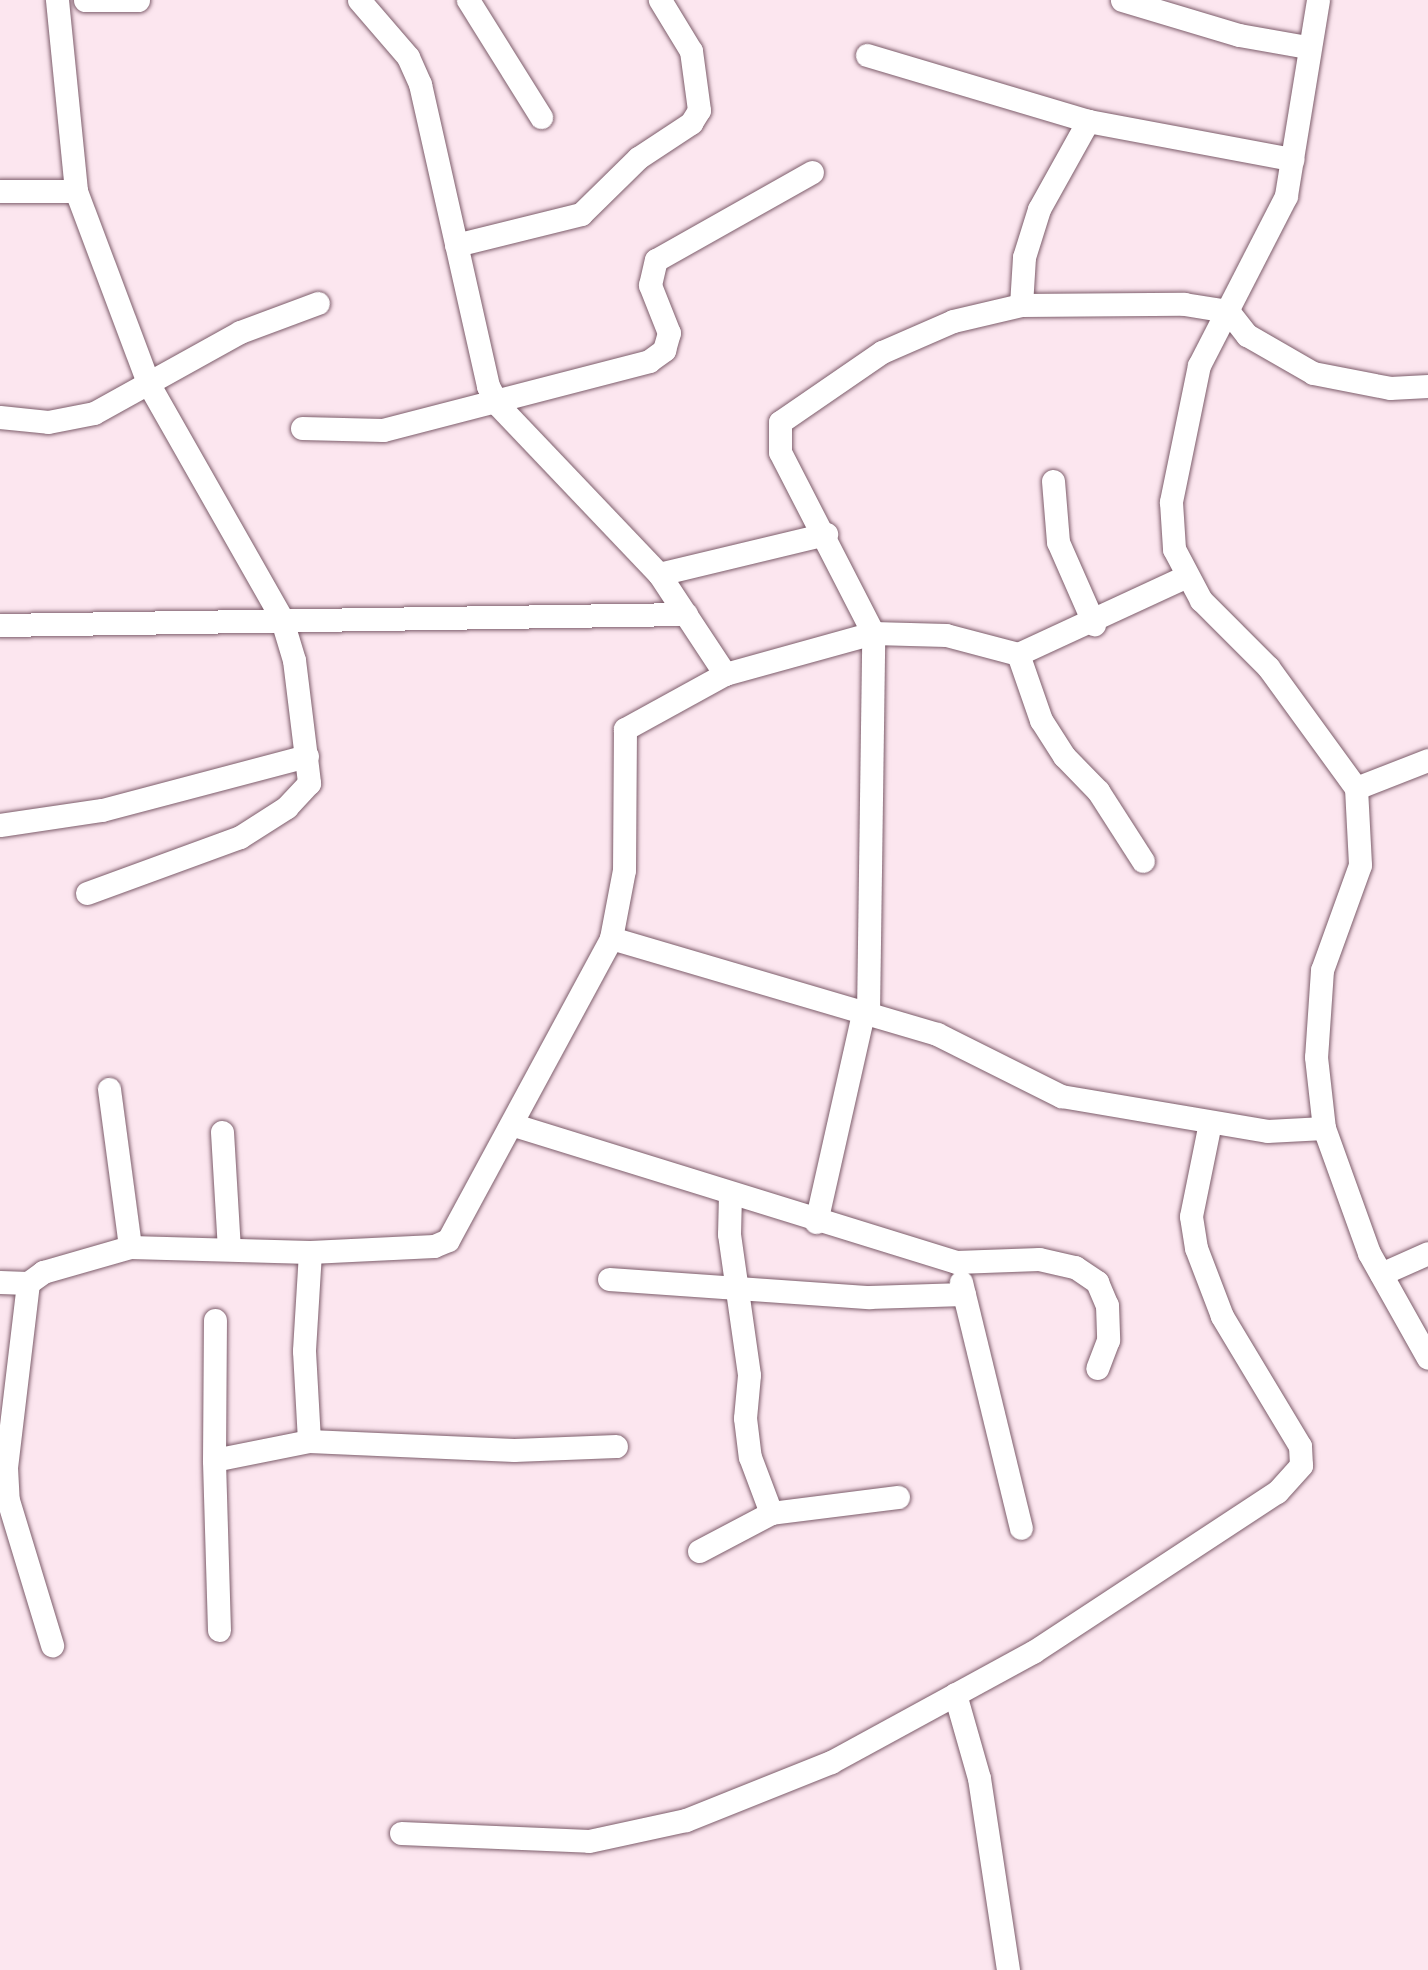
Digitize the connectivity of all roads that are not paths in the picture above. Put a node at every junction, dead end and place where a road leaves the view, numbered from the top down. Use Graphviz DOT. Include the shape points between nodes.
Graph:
graph roads {
  1 [pos="57,0"];
  2 [pos="85,0"];
  3 [pos="138,0"];
  4 [pos="359,0"];
  5 [pos="468,0"];
  6 [pos="660,0"];
  7 [pos="1122,0"];
  8 [pos="1318,0"];
  9 [pos="1307,47"];
  10 [pos="867,55"];
  11 [pos="541,117"];
  12 [pos="1088,121"];
  13 [pos="1292,159"];
  14 [pos="813,172"];
  15 [pos="0,191"];
  16 [pos="76,191"];
  17 [pos="456,245"];
  18 [pos="318,303"];
  19 [pos="1021,304"];
  20 [pos="1228,311"];
  21 [pos="148,383"];
  22 [pos="1428,386"];
  23 [pos="498,405"];
  24 [pos="0,417"];
  25 [pos="302,428"];
  26 [pos="1054,481"];
  27 [pos="826,534"];
  28 [pos="659,573"];
  29 [pos="1185,577"];
  30 [pos="685,614"];
  31 [pos="281,617"];
  32 [pos="1094,624"];
  33 [pos="0,625"];
  34 [pos="873,634"];
  35 [pos="1018,654"];
  36 [pos="725,674"];
  37 [pos="307,756"];
  38 [pos="1428,760"];
  39 [pos="1356,788"];
  40 [pos="0,825"];
  41 [pos="1143,861"];
  42 [pos="87,893"];
  43 [pos="611,938"];
  44 [pos="865,1014"];
  45 [pos="109,1089"];
  46 [pos="1210,1124"];
  47 [pos="514,1125"];
  48 [pos="1324,1128"];
  49 [pos="222,1132"];
  50 [pos="730,1194"];
  51 [pos="816,1222"];
  52 [pos="130,1247"];
  53 [pos="229,1249"];
  54 [pos="310,1252"];
  55 [pos="1428,1252"];
  56 [pos="956,1262"];
  57 [pos="1381,1274"];
  58 [pos="609,1279"];
  59 [pos="0,1282"];
  60 [pos="27,1283"];
  61 [pos="736,1289"];
  62 [pos="964,1294"];
  63 [pos="940,1295"];
  64 [pos="215,1320"];
  65 [pos="1428,1358"];
  66 [pos="1097,1368"];
  67 [pos="309,1441"];
  68 [pos="616,1446"];
  69 [pos="214,1460"];
  70 [pos="898,1497"];
  71 [pos="771,1513"];
  72 [pos="1021,1528"];
  73 [pos="699,1551"];
  74 [pos="219,1630"];
  75 [pos="52,1645"];
  76 [pos="955,1694"];
  77 [pos="401,1833"];
  78 [pos="1009,1970"];
  1 -- 16 [label="street"];
  2 -- 3 [label="street"];
  4 -- 17 [label="street" via="408,57 420,83"];
  5 -- 11 [label="street"];
  6 -- 17 [label="street" via="691,51 699,110 691,123 638,158 581,214"];
  7 -- 9 [label="street" via="1239,35"];
  8 -- 9 [label="street"];
  9 -- 13 [label="street"];
  10 -- 12 [label="street"];
  12 -- 13 [label="street"];
  12 -- 19 [label="street" via="1039,209 1024,257"];
  13 -- 20 [label="street" via="1272,234"];
  14 -- 23 [label="street" via="656,260 650,285 669,333 664,350 649,361"];
  15 -- 16 [label="street"];
  16 -- 21 [label="street"];
  17 -- 23 [label="street"];
  18 -- 21 [label="street" via="240,332"];
  19 -- 20 [label="street" via="1184,304"];
  19 -- 27 [label="street" via="953,321 882,352 780,422 780,452"];
  20 -- 22 [label="street" via="1247,335 1313,373 1390,388"];
  20 -- 29 [label="street" via="1199,365 1171,502 1174,549"];
  21 -- 24 [label="street" via="125,399 69,419"];
  21 -- 31 [label="street"];
  23 -- 25 [label="street" via="383,430"];
  23 -- 28 [label="street"];
  26 -- 32 [label="street" via="1058,542"];
  27 -- 28 [label="street"];
  27 -- 34 [label="street"];
  28 -- 30 [label="street"];
  29 -- 32 [label="street"];
  29 -- 39 [label="street" via="1268,667"];
  30 -- 31 [label="street"];
  30 -- 36 [label="street"];
  31 -- 33 [label="street"];
  31 -- 37 [label="street" via="294,660"];
  32 -- 35 [label="street"];
  34 -- 35 [label="street" via="946,635"];
  34 -- 36 [label="street"];
  34 -- 44 [label="street"];
  35 -- 41 [label="street" via="1041,720 1063,757 1098,791"];
  36 -- 43 [label="street" via="632,723 620,738 624,870"];
  37 -- 40 [label="street" via="102,810"];
  37 -- 42 [label="street" via="306,791 240,838"];
  38 -- 39 [label="street"];
  39 -- 48 [label="street" via="1360,865 1322,970 1316,1057"];
  43 -- 44 [label="street"];
  43 -- 47 [label="street"];
  44 -- 46 [label="street" via="937,1034 1061,1096"];
  44 -- 51 [label="street"];
  45 -- 52 [label="street"];
  46 -- 48 [label="street" via="1267,1131"];
  46 -- 76 [label="street" via="1191,1216 1196,1248 1222,1316 1300,1446 1301,1465 1243,1517 1033,1652"];
  47 -- 50 [label="street"];
  47 -- 54 [label="street" via="448,1240 434,1246"];
  48 -- 57 [label="street"];
  49 -- 53 [label="street"];
  50 -- 51 [label="street"];
  50 -- 61 [label="street"];
  51 -- 56 [label="street"];
  52 -- 53 [label="street"];
  52 -- 60 [label="street" via="43,1272"];
  53 -- 54 [label="street"];
  54 -- 67 [label="street" via="304,1351"];
  55 -- 57 [label="street"];
  56 -- 62 [label="street"];
  56 -- 63 [label="street"];
  56 -- 66 [label="street" via="1038,1259 1075,1267 1097,1282 1107,1305 1108,1340"];
  57 -- 65 [label="street"];
  58 -- 61 [label="street"];
  59 -- 60 [label="street"];
  60 -- 75 [label="street" via="6,1467 8,1500"];
  61 -- 63 [label="street"];
  61 -- 71 [label="street" via="749,1375 750,1457"];
  62 -- 63 [label="street"];
  62 -- 72 [label="street"];
  64 -- 69 [label="street"];
  67 -- 68 [label="street" via="474,1449"];
  67 -- 69 [label="street"];
  69 -- 74 [label="street"];
  70 -- 71 [label="street"];
  71 -- 73 [label="street"];
  76 -- 77 [label="street" via="831,1762 686,1821 589,1841"];
  76 -- 78 [label="street" via="979,1778"];
}
